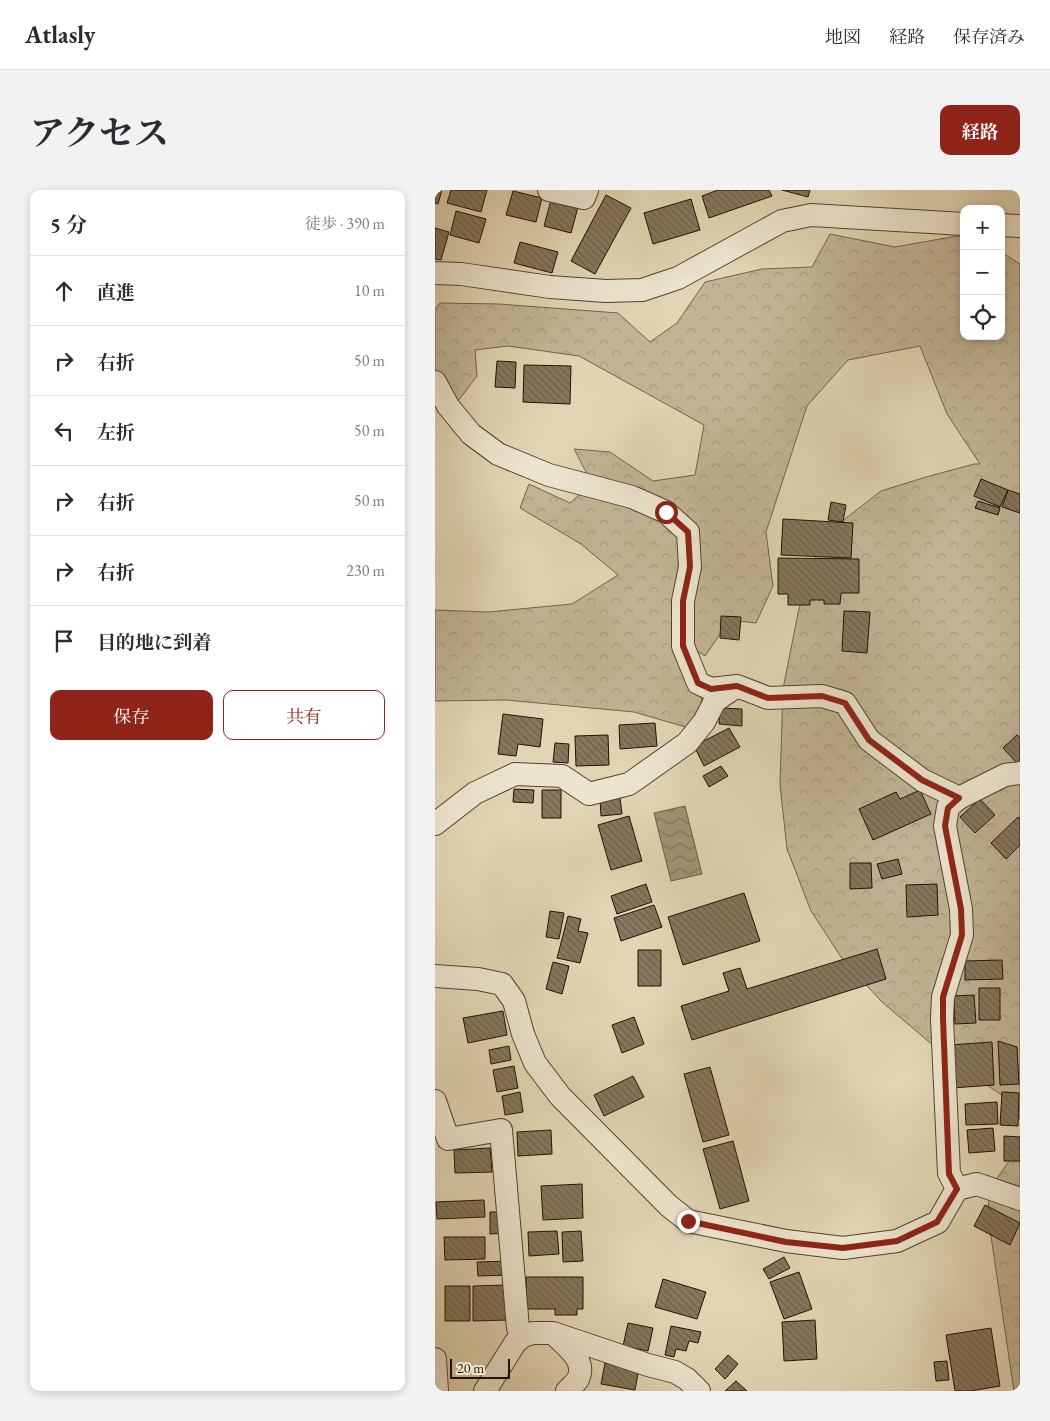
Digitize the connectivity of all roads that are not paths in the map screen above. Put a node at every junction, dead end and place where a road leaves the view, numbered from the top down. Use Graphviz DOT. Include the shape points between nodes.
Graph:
graph roads {
  1 [pos="549,190"];
  2 [pos="587,190"];
  3 [pos="960,224"];
  4 [pos="1005,225"];
  5 [pos="1020,226"];
  6 [pos="435,273"];
  7 [pos="435,382"];
  8 [pos="737,686"];
  9 [pos="1020,773"];
  10 [pos="959,798"];
  11 [pos="435,824"];
  12 [pos="435,976"];
  13 [pos="435,1100"];
  14 [pos="957,1189"];
  15 [pos="1020,1199"];
  16 [pos="553,1333"];
  17 [pos="523,1336"];
  18 [pos="435,1359"];
  19 [pos="437,1391"];
  20 [pos="485,1391"];
  21 [pos="567,1391"];
  22 [pos="699,1391"];
  1 -- 2 [label="street" via="584,198"];
  3 -- 6 [label="street" via="811,215 782,221 678,278 642,290 550,287"];
  4 -- 5 [label="street"];
  7 -- 8 [label="street" via="448,406 471,434 499,454 549,475 632,497 666,512 688,532 690,567 683,601 683,646 698,683 711,689"];
  8 -- 10 [label="street" via="768,698 822,696 845,703 869,740 922,780"];
  8 -- 11 [label="street" via="715,701 687,743 629,784 589,794 562,776 515,774 475,793"];
  9 -- 10 [label="street" via="1005,776"];
  10 -- 14 [label="street" via="948,808 945,826 961,909 962,935 943,997 949,1174"];
  12 -- 14 [label="street" via="502,984 514,1001 535,1064 560,1096 669,1206 688,1221 786,1242 843,1248 897,1241 937,1222"];
  13 -- 17 [label="street" via="448,1139 501,1130 518,1328"];
  14 -- 15 [label="street" via="977,1184"];
  16 -- 17 [label="street"];
  16 -- 21 [label="street" via="579,1360 578,1380"];
  16 -- 22 [label="street" via="675,1372"];
  17 -- 20 [label="street" via="515,1343"];
  18 -- 19 [label="street"];
}
